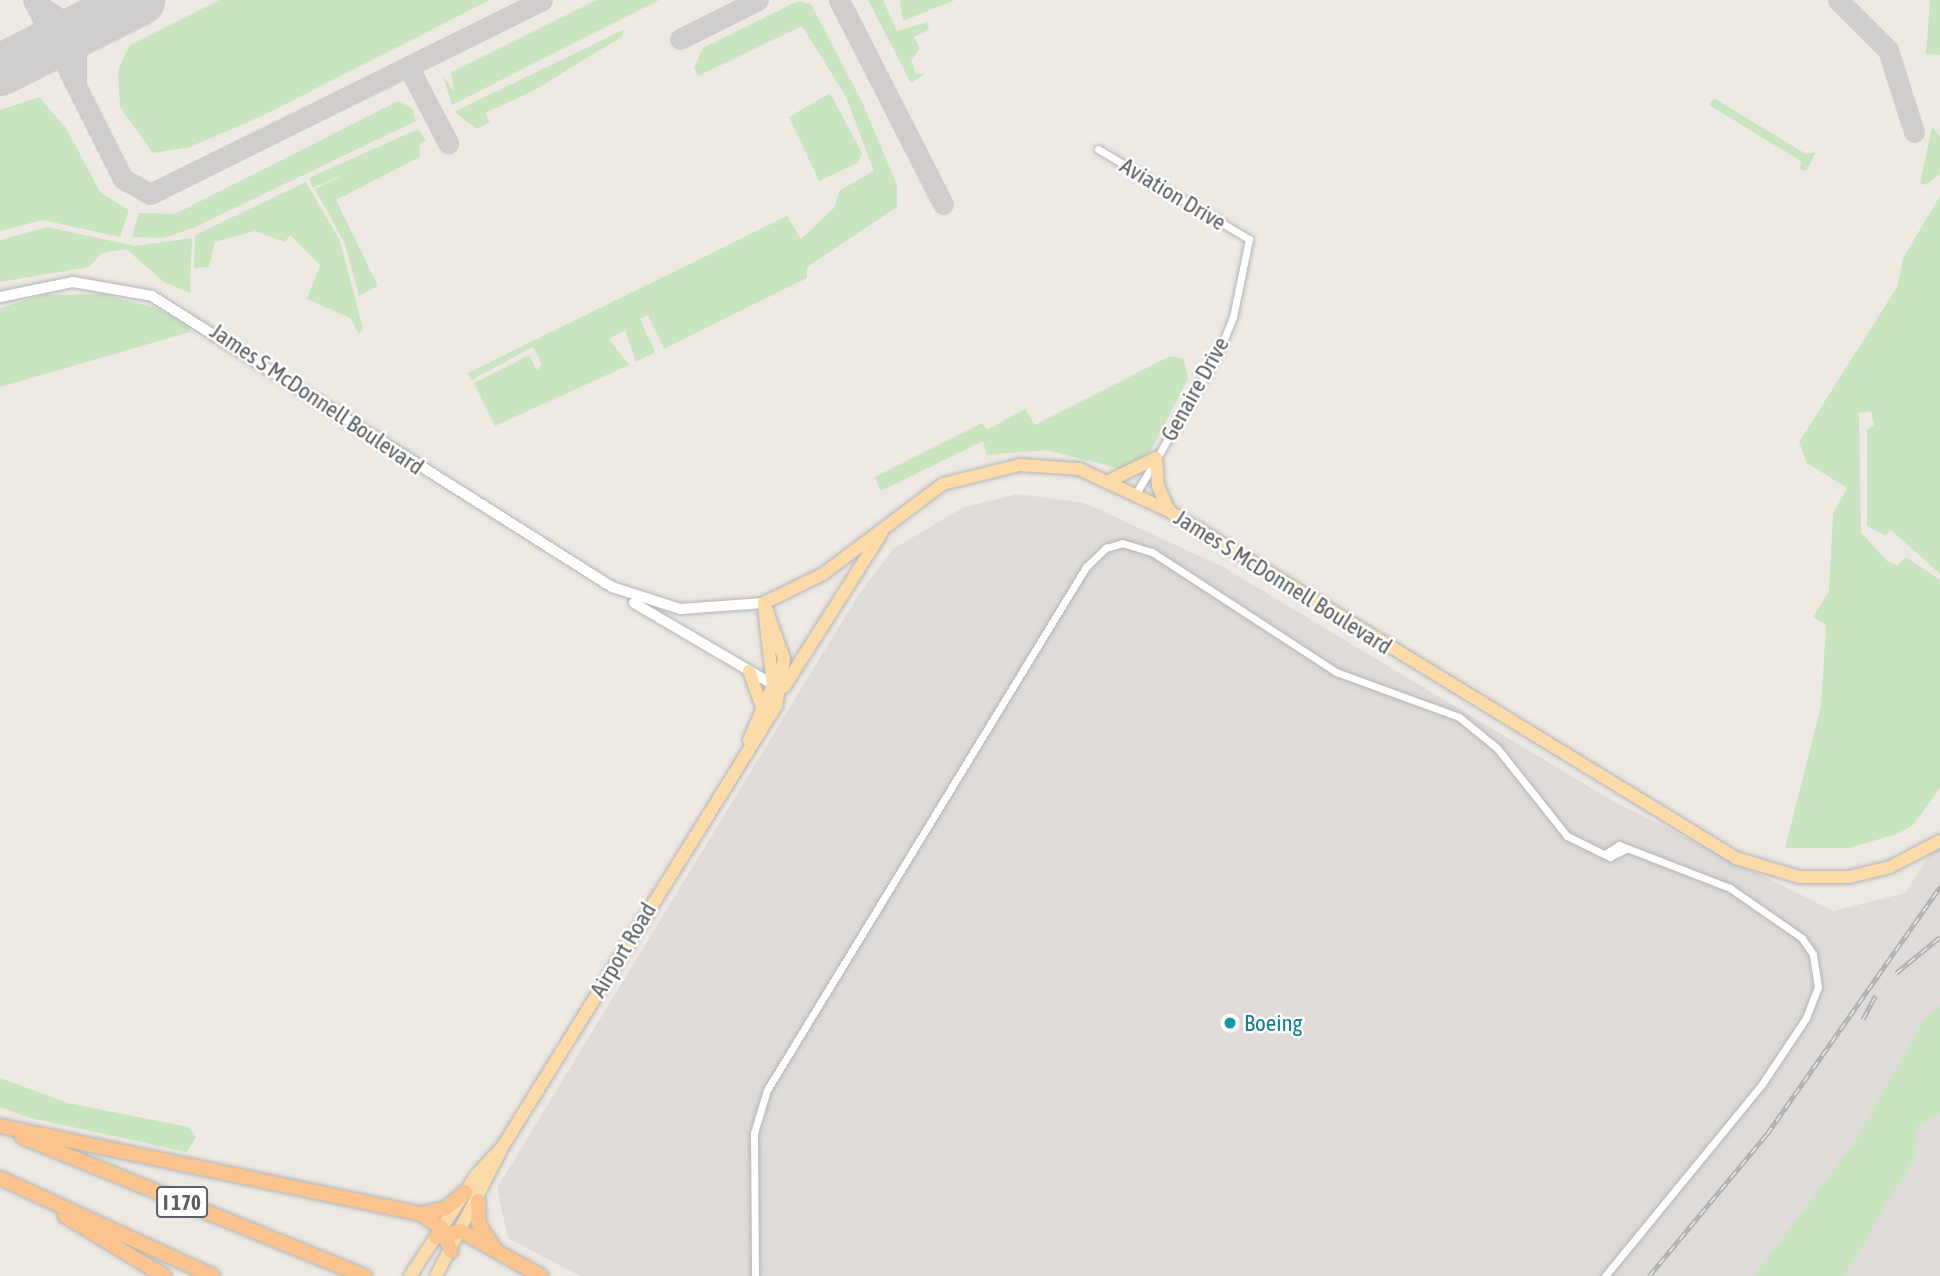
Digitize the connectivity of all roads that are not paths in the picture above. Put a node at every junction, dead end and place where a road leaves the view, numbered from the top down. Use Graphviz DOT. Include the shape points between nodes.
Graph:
graph roads {
  1 [pos="1098,149"];
  2 [pos="1249,239"];
  3 [pos="0,297"];
  4 [pos="1156,458"];
  5 [pos="1111,480"];
  6 [pos="1137,492"];
  7 [pos="1169,511"];
  8 [pos="898,514"];
  9 [pos="612,587"];
  10 [pos="764,603"];
  11 [pos="749,671"];
  12 [pos="777,687"];
  13 [pos="762,709"];
  14 [pos="743,754"];
  15 [pos="1940,834"];
  16 [pos="1936,844"];
  17 [pos="0,1127"];
  18 [pos="503,1146"];
  19 [pos="0,1178"];
  20 [pos="26,1190"];
  21 [pos="465,1192"];
  22 [pos="478,1201"];
  23 [pos="421,1214"];
  24 [pos="461,1231"];
  25 [pos="441,1232"];
  26 [pos="496,1250"];
  27 [pos="451,1251"];
  28 [pos="164,1276"];
  29 [pos="213,1276"];
  30 [pos="365,1276"];
  31 [pos="410,1276"];
  32 [pos="436,1276"];
  33 [pos="541,1276"];
  34 [pos="755,1276"];
  35 [pos="1605,1276"];
  1 -- 2 [label="street, Aviation Drive"];
  2 -- 4 [label="street, Genaire Drive" via="1219,351"];
  3 -- 9 [label="street, James S McDonnell Boulevard" via="47,284 89,283 166,301"];
  4 -- 5 [label="main road"];
  4 -- 6 [label="street, Genaire Drive"];
  4 -- 7 [label="main road" via="1158,486"];
  5 -- 6 [label="main road, James S McDonnell Boulevard"];
  5 -- 8 [label="main road, James S McDonnell Boulevard" via="1062,467 992,468 943,484"];
  6 -- 7 [label="main road, James S McDonnell Boulevard"];
  7 -- 16 [label="main road, James S McDonnell Boulevard" via="1736,858 1799,877 1841,877 1890,867"];
  8 -- 10 [label="main road, James S McDonnell Boulevard" via="823,575"];
  8 -- 12 [label="main road, Airport Road"];
  9 -- 10 [label="street, James S McDonnell Boulevard" via="680,609"];
  9 -- 11 [label="street, James S McDonnell Boulevard"];
  10 -- 12 [label="main road, Airport Road" via="782,641"];
  11 -- 12 [label="street, James S McDonnell Boulevard"];
  11 -- 13 [label="main road" via="761,692"];
  12 -- 13 [label="main road, Airport Road"];
  12 -- 14 [label="main road, Airport Road"];
  13 -- 14 [label="main road, Airport Road"];
  14 -- 18 [label="main road, Airport Road"];
  15 -- 16 [label="street"];
  17 -- 23 [label="highway"];
  17 -- 30 [label="highway, I 170"];
  18 -- 21 [label="main road, Airport Road"];
  18 -- 22 [label="main road, Airport Road"];
  19 -- 20 [label="highway, I 170"];
  20 -- 28 [label="highway"];
  20 -- 29 [label="highway, I 170"];
  21 -- 23 [label="highway" via="446,1208"];
  21 -- 25 [label="main road, Airport Road"];
  22 -- 24 [label="main road, Airport Road"];
  22 -- 26 [label="highway" via="479,1225"];
  23 -- 25 [label="highway"];
  24 -- 25 [label="highway"];
  24 -- 26 [label="highway"];
  24 -- 27 [label="main road, Airport Road"];
  25 -- 27 [label="highway"];
  25 -- 31 [label="main road, Airport Road"];
  26 -- 33 [label="highway"];
  27 -- 32 [label="main road, Airport Road"];
  34 -- 35 [label="street" via="754,1133 767,1090 1080,577 1106,548 1122,543 1152,552 1336,672 1458,717 1497,748 1567,836 1605,854 1619,845 1730,888 1784,924 1813,954 1818,987 1806,1018 1762,1084"];
}
